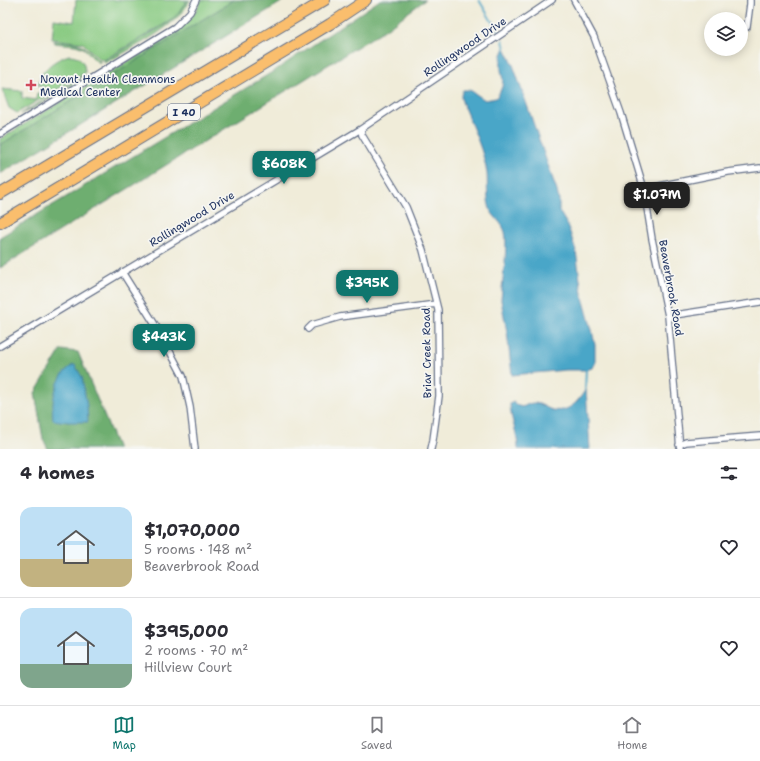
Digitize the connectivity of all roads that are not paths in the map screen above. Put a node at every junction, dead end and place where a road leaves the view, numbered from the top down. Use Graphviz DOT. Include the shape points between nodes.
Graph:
graph roads {
  1 [pos="196,0"];
  2 [pos="325,0"];
  3 [pos="366,0"];
  4 [pos="552,0"];
  5 [pos="574,0"];
  6 [pos="750,0"];
  7 [pos="748,18"];
  8 [pos="361,129"];
  9 [pos="0,134"];
  10 [pos="760,168"];
  11 [pos="644,190"];
  12 [pos="0,194"];
  13 [pos="0,223"];
  14 [pos="122,272"];
  15 [pos="760,302"];
  16 [pos="436,304"];
  17 [pos="668,316"];
  18 [pos="308,329"];
  19 [pos="0,346"];
  20 [pos="760,436"];
  21 [pos="679,447"];
  22 [pos="195,449"];
  23 [pos="431,449"];
  1 -- 9 [label="street" via="190,12 175,27"];
  2 -- 12 [label="highway, I 40"];
  3 -- 13 [label="highway, I 40" via="324,28"];
  4 -- 8 [label="street, Rollingwood Drive"];
  5 -- 11 [label="street, Beaverbrook Road" via="594,37 621,113"];
  6 -- 7 [label="street"];
  8 -- 14 [label="street, Rollingwood Drive"];
  8 -- 16 [label="street, Briar Creek Road" via="362,135 406,207 423,250"];
  10 -- 11 [label="street" via="728,172"];
  11 -- 17 [label="street, Beaverbrook Road"];
  14 -- 19 [label="street, Rollingwood Drive"];
  14 -- 22 [label="street" via="159,331 183,376"];
  15 -- 17 [label="street"];
  16 -- 18 [label="street" via="340,317 312,325"];
  16 -- 23 [label="street, Briar Creek Road" via="439,396"];
  17 -- 21 [label="street, Beaverbrook Road"];
  20 -- 21 [label="street" via="686,442"];
}
